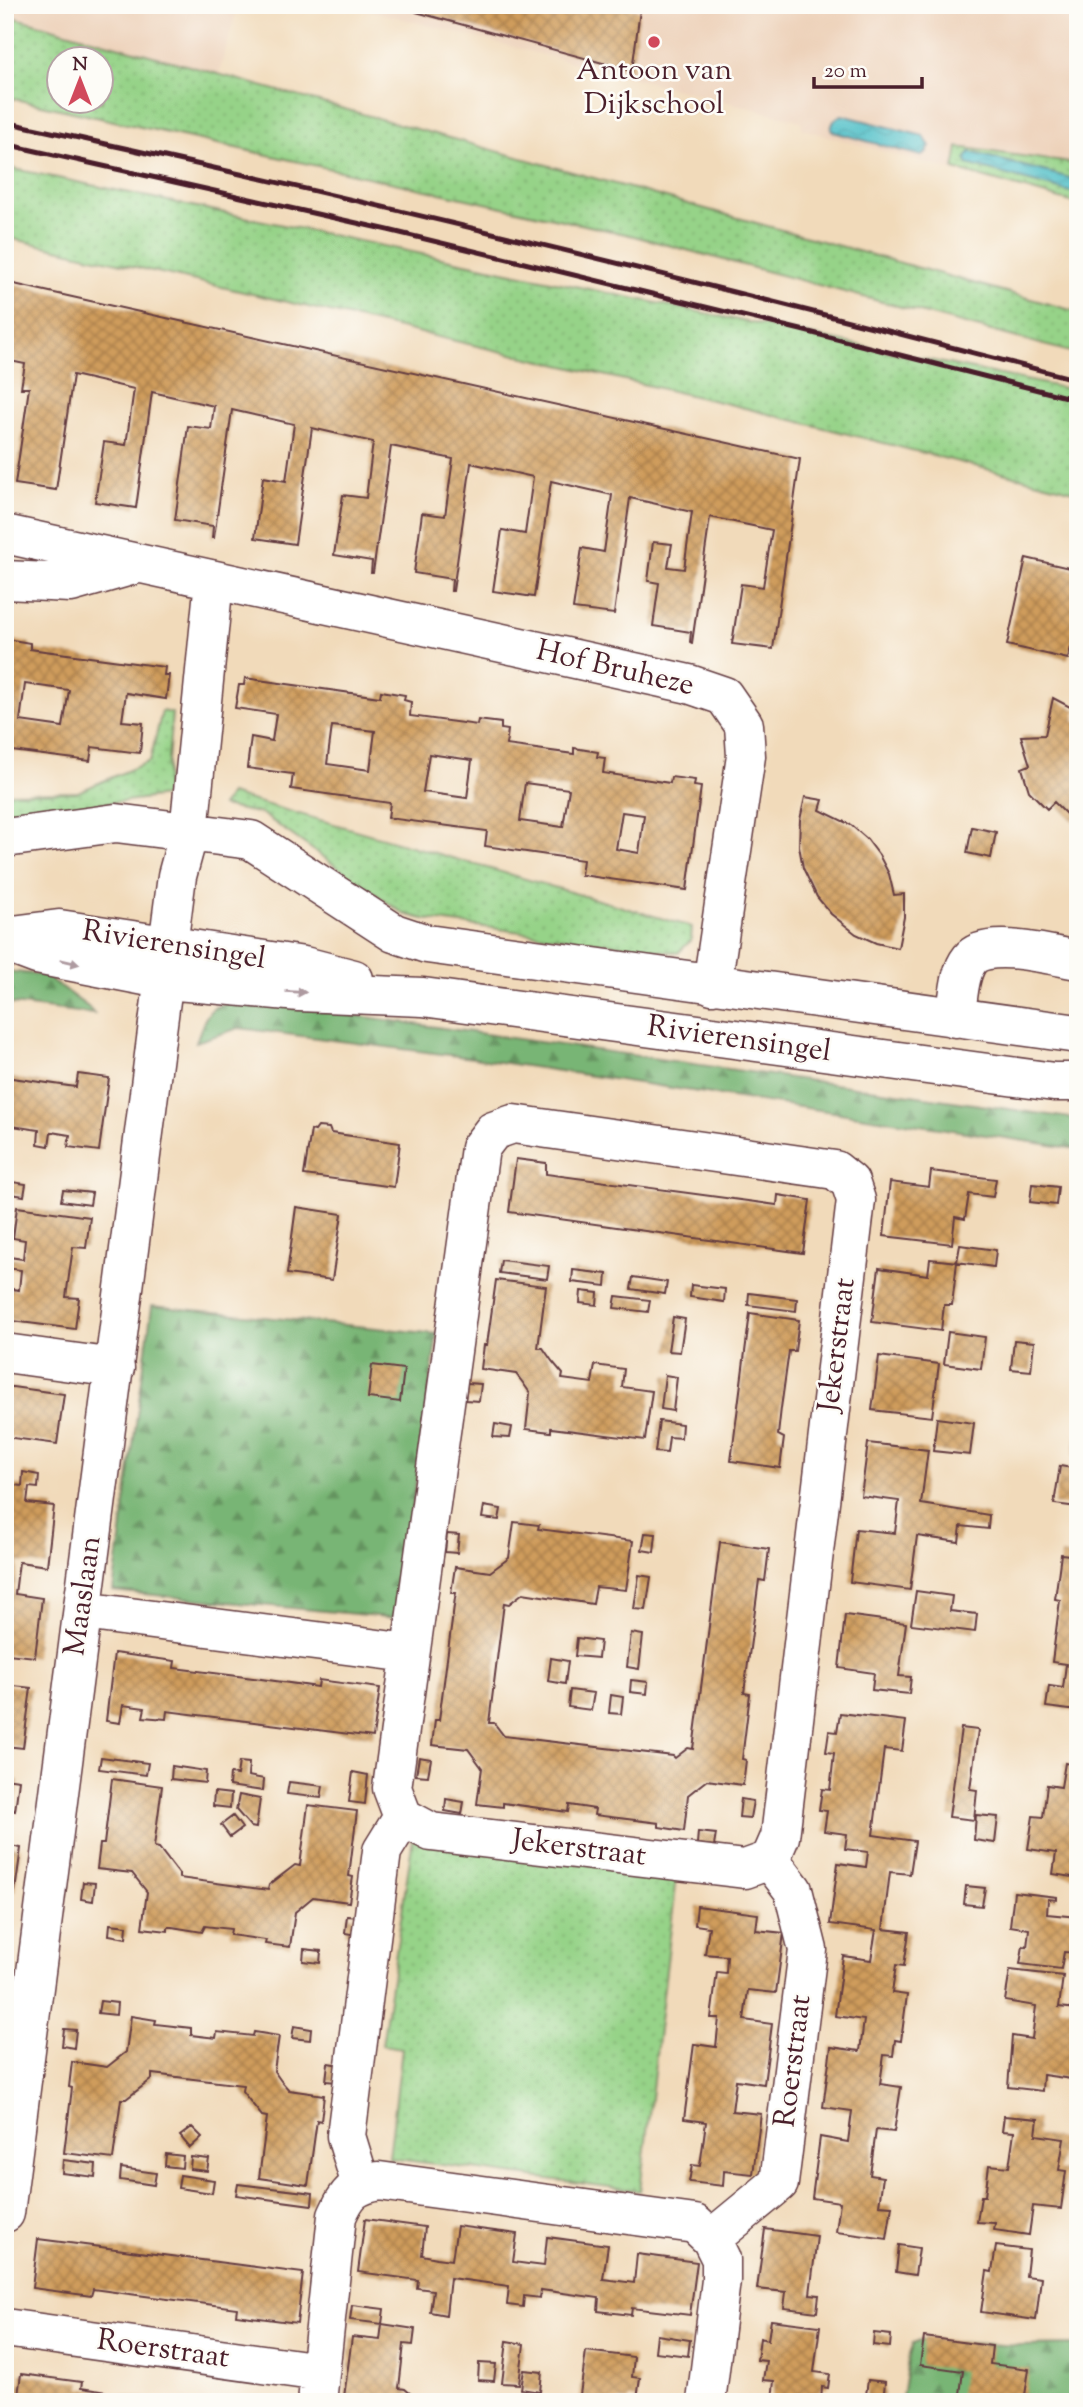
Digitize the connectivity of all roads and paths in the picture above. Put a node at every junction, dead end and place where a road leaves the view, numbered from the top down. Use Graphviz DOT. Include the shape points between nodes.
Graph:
graph roads {
  1 [pos="5,534"];
  2 [pos="138,564"];
  3 [pos="5,580"];
  4 [pos="214,580"];
  5 [pos="190,832"];
  6 [pos="5,838"];
  7 [pos="5,936"];
  8 [pos="5,943"];
  9 [pos="1078,960"];
  10 [pos="168,962"];
  11 [pos="712,985"];
  12 [pos="955,1018"];
  13 [pos="1078,1034"];
  14 [pos="1070,1086"];
  15 [pos="5,1353"];
  16 [pos="115,1368"];
  17 [pos="82,1611"];
  18 [pos="409,1653"];
  19 [pos="403,1817"];
  20 [pos="770,1860"];
  21 [pos="361,2185"];
  22 [pos="5,2213"];
  23 [pos="711,2239"];
  24 [pos="5,2328"];
  25 [pos="318,2387"];
  26 [pos="706,2402"];
  1 -- 2 [label="street, Hof Bruheze"];
  2 -- 3 [label="street, Hof Bruheze" via="71,583"];
  2 -- 4 [label="street, Hof Bruheze"];
  4 -- 5 [label="street"];
  4 -- 11 [label="street, Hof Bruheze" via="689,684 724,696 744,725 746,756"];
  5 -- 6 [label="street" via="116,823"];
  5 -- 10 [label="street" via="177,876"];
  5 -- 11 [label="street" via="251,840 394,933 426,944"];
  7 -- 10 [label="street, Rivierensingel" via="59,929"];
  8 -- 10 [label="street, Rivierensingel, one-way" via="37,955"];
  9 -- 12 [label="street" via="985,949 971,957 963,973"];
  10 -- 14 [label="street, Rivierensingel" via="247,989 424,997"];
  10 -- 16 [label="street, Maaslaan"];
  11 -- 12 [label="street"];
  12 -- 13 [label="street"];
  15 -- 16 [label="street"];
  16 -- 17 [label="street, Maaslaan"];
  17 -- 18 [label="street"];
  17 -- 22 [label="street, Maaslaan"];
  18 -- 19 [label="street, Jekerstraat" via="392,1788"];
  18 -- 20 [label="street, Jekerstraat" via="480,1149 493,1131 513,1124 835,1170 850,1182 856,1200 780,1837"];
  19 -- 20 [label="street, Jekerstraat" via="431,1832 745,1869"];
  19 -- 21 [label="street" via="382,1851 346,2136"];
  20 -- 23 [label="street, Roerstraat" via="793,1890 808,1950 779,2183"];
  21 -- 23 [label="street" via="379,2181 695,2224"];
  21 -- 25 [label="street, Roerstraat" via="346,2196 337,2216"];
  23 -- 26 [label="street" via="721,2259 721,2280"];
  24 -- 25 [label="street, Roerstraat"];
}
